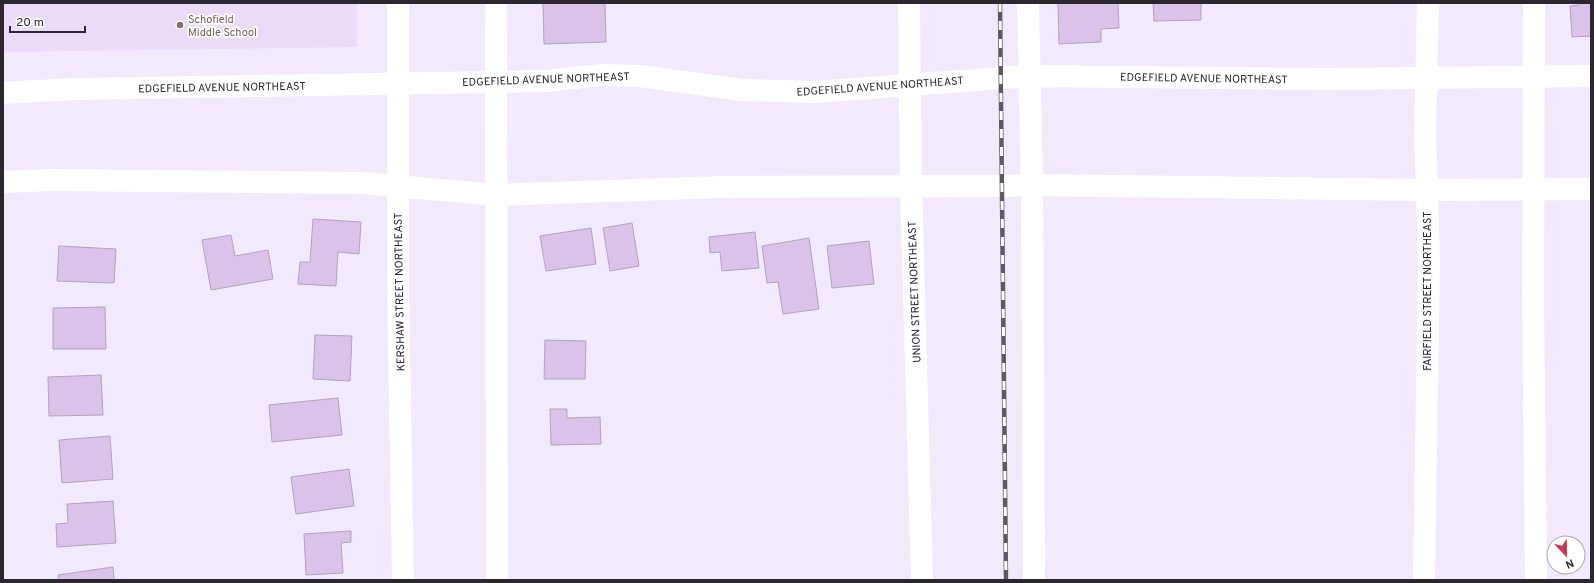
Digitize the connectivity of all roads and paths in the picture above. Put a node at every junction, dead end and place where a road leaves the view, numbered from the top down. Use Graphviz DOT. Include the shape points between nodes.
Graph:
graph roads {
  1 [pos="398,3"];
  2 [pos="496,3"];
  3 [pos="909,3"];
  4 [pos="1028,3"];
  5 [pos="1428,3"];
  6 [pos="1534,3"];
  7 [pos="1030,76"];
  8 [pos="1535,76"];
  9 [pos="1591,76"];
  10 [pos="1426,78"];
  11 [pos="496,82"];
  12 [pos="398,85"];
  13 [pos="910,85"];
  14 [pos="3,93"];
  15 [pos="3,182"];
  16 [pos="398,185"];
  17 [pos="1032,185"];
  18 [pos="911,187"];
  19 [pos="1534,189"];
  20 [pos="1591,189"];
  21 [pos="1427,190"];
  22 [pos="496,195"];
  23 [pos="402,580"];
  24 [pos="498,580"];
  25 [pos="922,580"];
  26 [pos="1034,580"];
  27 [pos="1424,580"];
  28 [pos="1536,580"];
  1 -- 12 [label="street, KERSHAW STREET NORTHEAST"];
  2 -- 11 [label="street"];
  3 -- 13 [label="street, UNION STREET NORTHEAST"];
  4 -- 7 [label="street"];
  5 -- 10 [label="street, FAIRFIELD STREET NORTHEAST"];
  6 -- 8 [label="street"];
  7 -- 10 [label="street, EDGEFIELD AVENUE NORTHEAST"];
  7 -- 13 [label="street, EDGEFIELD AVENUE NORTHEAST"];
  7 -- 17 [label="street"];
  8 -- 9 [label="street, EDGEFIELD AVENUE NORTHEAST"];
  8 -- 10 [label="street, EDGEFIELD AVENUE NORTHEAST"];
  8 -- 19 [label="street"];
  10 -- 21 [label="street, FAIRFIELD STREET NORTHEAST"];
  11 -- 12 [label="street, EDGEFIELD AVENUE NORTHEAST"];
  11 -- 13 [label="street, EDGEFIELD AVENUE NORTHEAST" via="547,81 601,75 640,76 742,90 815,92"];
  11 -- 22 [label="street"];
  12 -- 14 [label="street, EDGEFIELD AVENUE NORTHEAST" via="75,89"];
  12 -- 16 [label="street, KERSHAW STREET NORTHEAST"];
  13 -- 18 [label="street, UNION STREET NORTHEAST"];
  15 -- 16 [label="street" via="67,180"];
  16 -- 22 [label="street"];
  16 -- 23 [label="street, KERSHAW STREET NORTHEAST"];
  17 -- 18 [label="street"];
  17 -- 21 [label="street"];
  17 -- 26 [label="street"];
  18 -- 22 [label="street" via="724,187"];
  18 -- 25 [label="street, UNION STREET NORTHEAST"];
  19 -- 20 [label="street"];
  19 -- 21 [label="street"];
  19 -- 28 [label="street"];
  21 -- 27 [label="street, FAIRFIELD STREET NORTHEAST" via="1429,261"];
  22 -- 24 [label="street"];
}
